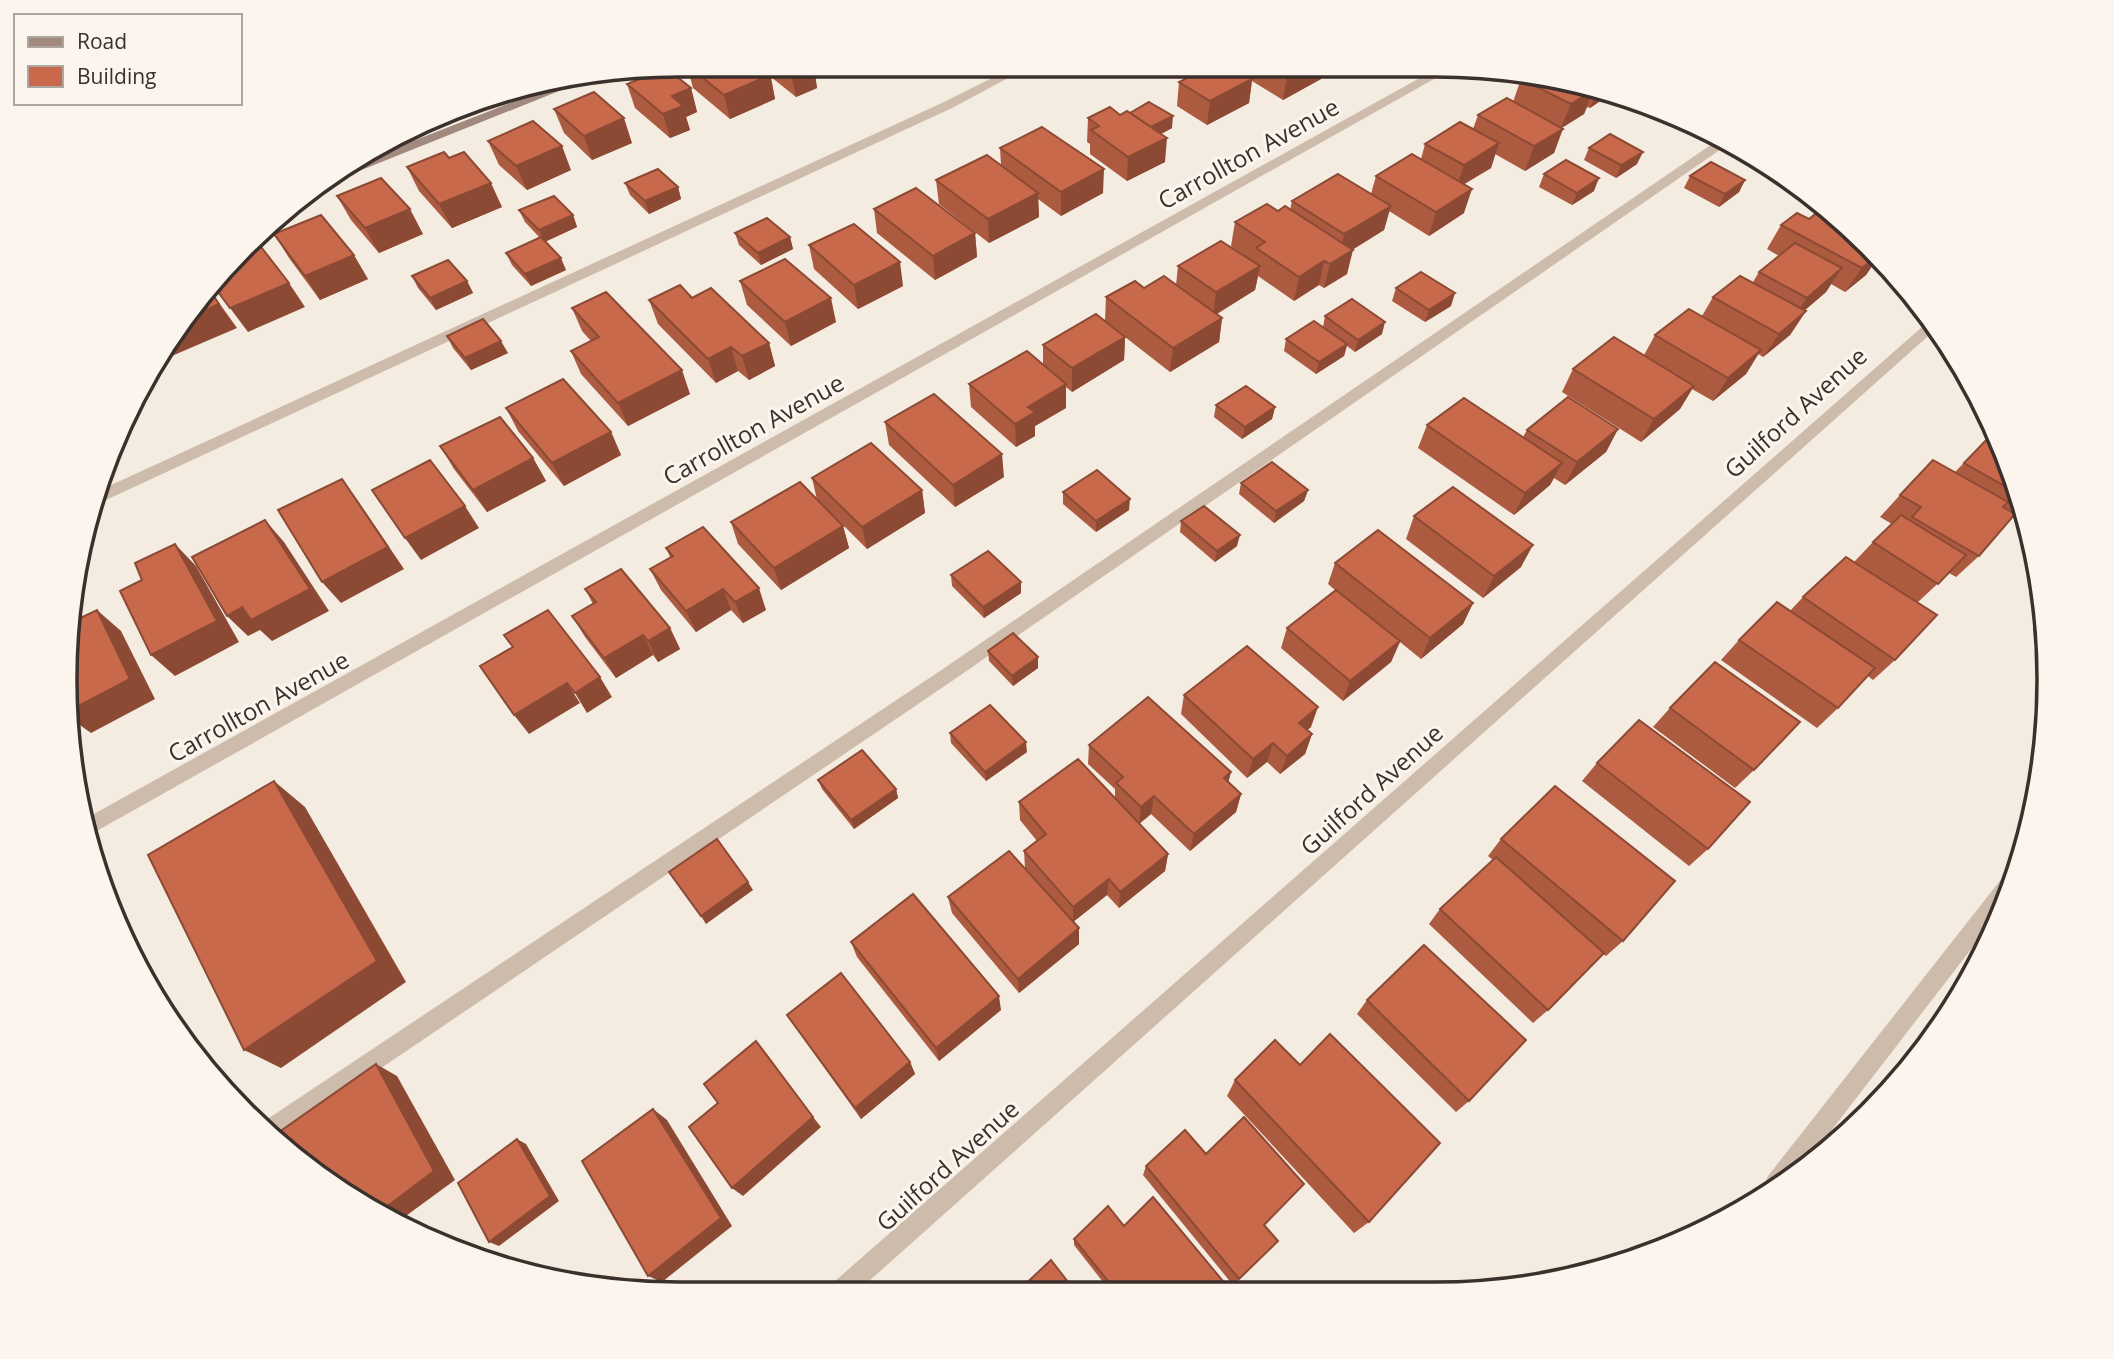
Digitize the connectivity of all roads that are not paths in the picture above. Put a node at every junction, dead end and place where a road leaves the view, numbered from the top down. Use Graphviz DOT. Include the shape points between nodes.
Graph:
graph roads {
  1 [pos="1003,77"];
  2 [pos="1430,77"];
  3 [pos="544,93"];
  4 [pos="1716,147"];
  5 [pos="374,161"];
  6 [pos="1925,331"];
  7 [pos="107,494"];
  8 [pos="95,823"];
  9 [pos="1993,905"];
  10 [pos="276,1126"];
  11 [pos="1792,1164"];
  12 [pos="851,1282"];
  1 -- 7 [label="street"];
  2 -- 8 [label="street, Carrollton Avenue"];
  3 -- 5 [label="main road"];
  4 -- 10 [label="street" via="946,676"];
  6 -- 12 [label="street, Guilford Avenue"];
  9 -- 11 [label="street"];
}
